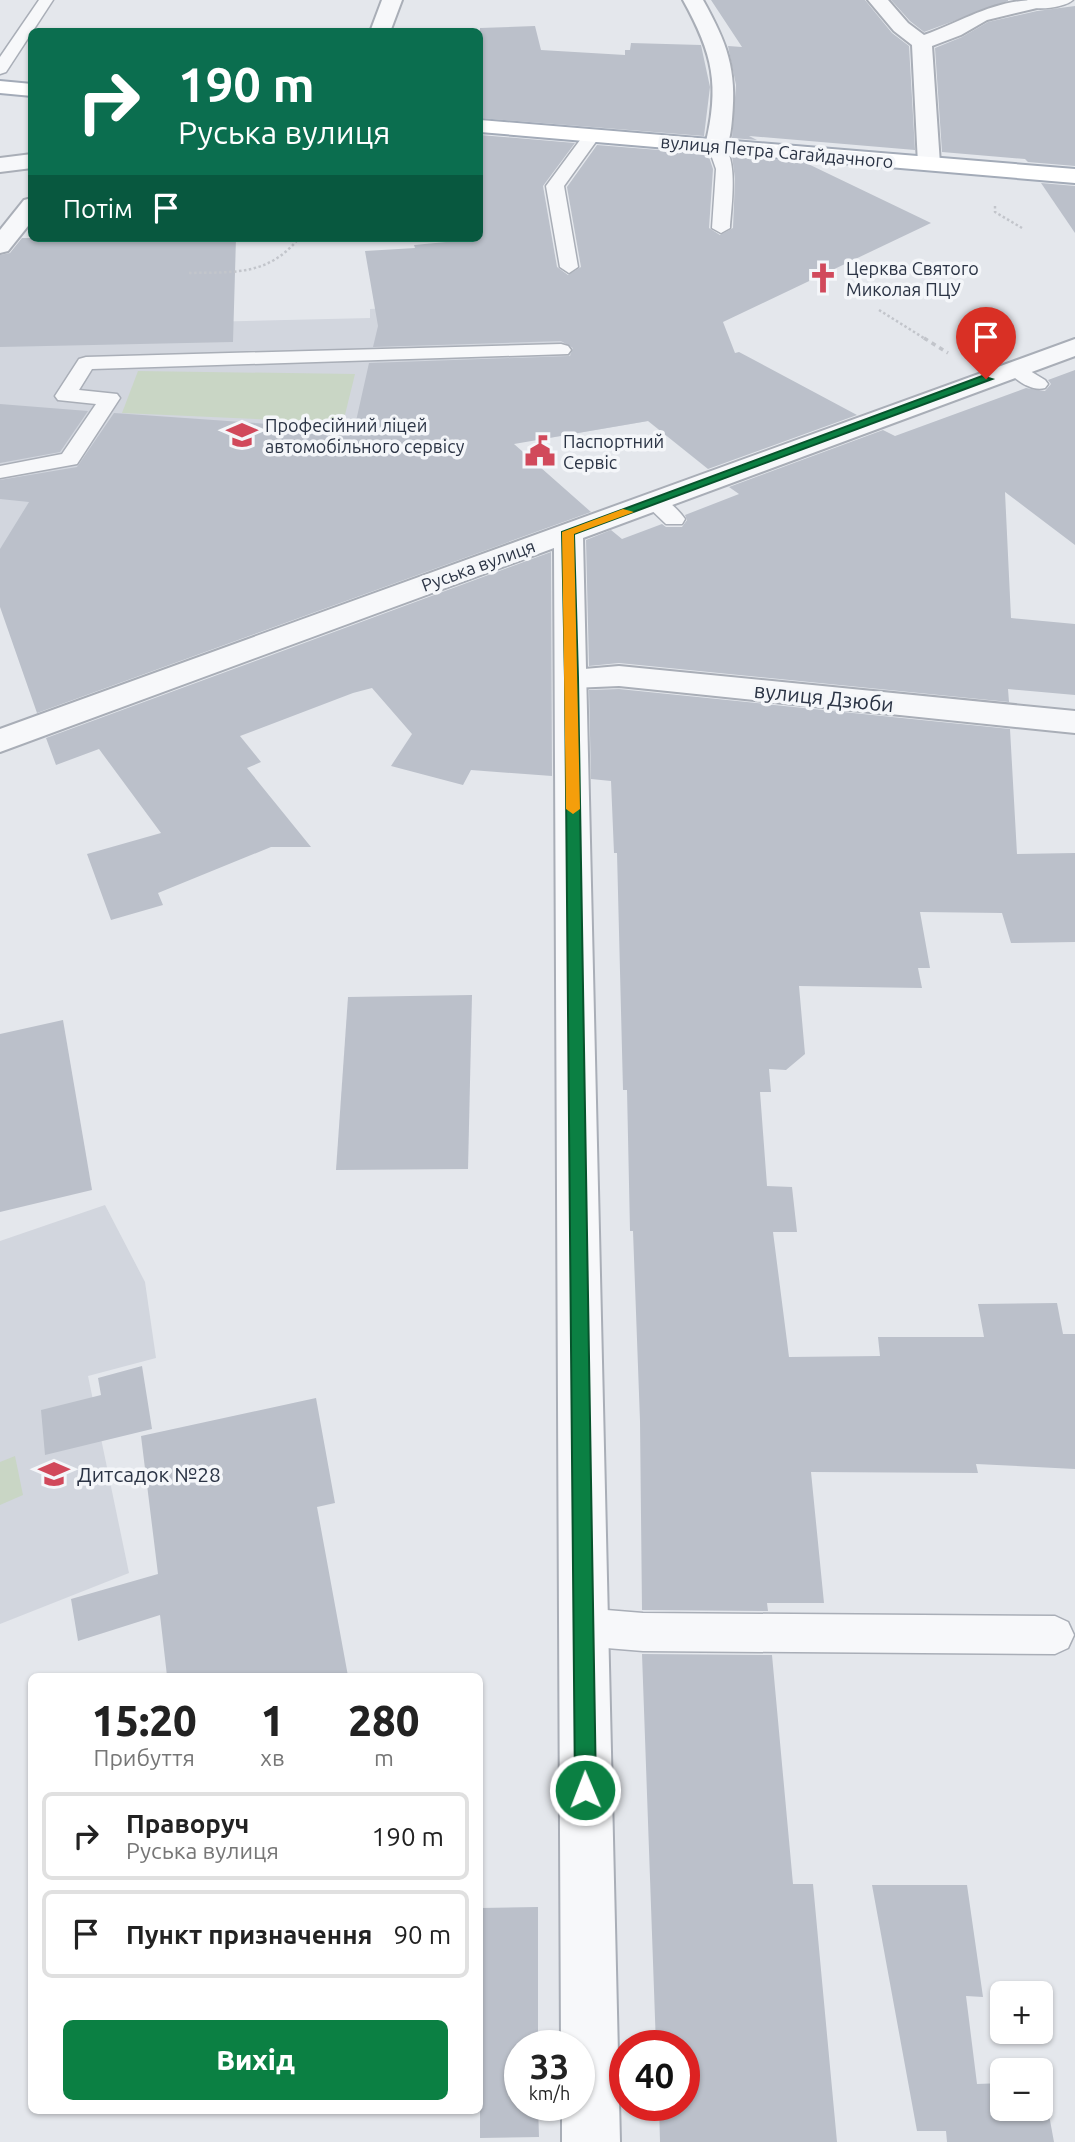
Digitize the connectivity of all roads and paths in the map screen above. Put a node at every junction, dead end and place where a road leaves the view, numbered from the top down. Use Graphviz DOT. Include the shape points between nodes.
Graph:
graph roads {
  1 [pos="46,0"];
  2 [pos="392,0"];
  3 [pos="693,0"];
  4 [pos="878,0"];
  5 [pos="1066,0"];
  6 [pos="1030,4"];
  7 [pos="981,8"];
  8 [pos="382,28"];
  9 [pos="922,43"];
  10 [pos="0,69"];
  11 [pos="0,87"];
  12 [pos="28,90"];
  13 [pos="483,126"];
  14 [pos="592,136"];
  15 [pos="716,146"];
  16 [pos="28,161"];
  17 [pos="0,164"];
  18 [pos="929,164"];
  19 [pos="1075,176"];
  20 [pos="28,210"];
  21 [pos="721,228"];
  22 [pos="296,242"];
  23 [pos="0,246"];
  24 [pos="569,267"];
  25 [pos="189,273"];
  26 [pos="879,310"];
  27 [pos="1075,346"];
  28 [pos="561,350"];
  29 [pos="986,379"];
  30 [pos="0,472"];
  31 [pos="568,532"];
  32 [pos="572,678"];
  33 [pos="1075,722"];
  34 [pos="0,741"];
  35 [pos="582,1627"];
  36 [pos="1055,1635"];
  37 [pos="591,2142"];
  1 -- 10 [label="lane"];
  2 -- 8 [label="street"];
  3 -- 15 [label="street" via="722,65"];
  4 -- 9 [label="street"];
  5 -- 6 [label="lane"];
  6 -- 7 [label="street"];
  7 -- 9 [label="street" via="954,31"];
  9 -- 18 [label="street"];
  11 -- 12 [label="main road"];
  13 -- 14 [label="main road, вулиця Петра Сагайдачного"];
  14 -- 15 [label="main road, вулиця Петра Сагайдачного"];
  14 -- 24 [label="lane" via="555,186"];
  15 -- 18 [label="main road, вулиця Петра Сагайдачного"];
  15 -- 21 [label="lane" via="725,169"];
  16 -- 17 [label="street"];
  18 -- 19 [label="main road, вулиця Петра Сагайдачного"];
  20 -- 23 [label="street"];
  22 -- 25 [label="path" via="279,262 255,270"];
  26 -- 29 [label="path"];
  27 -- 29 [label="street, Руська вулиця" via="1027,376"];
  28 -- 30 [label="lane" via="86,363 65,396 110,398 69,459"];
  29 -- 31 [label="street, Руська вулиця" via="664,511"];
  31 -- 32 [label="street"];
  31 -- 34 [label="street, Руська вулиця"];
  32 -- 33 [label="street, вулиця Дзюби" via="619,676"];
  32 -- 35 [label="street"];
  35 -- 36 [label="lane" via="643,1632"];
  35 -- 37 [label="street"];
}
